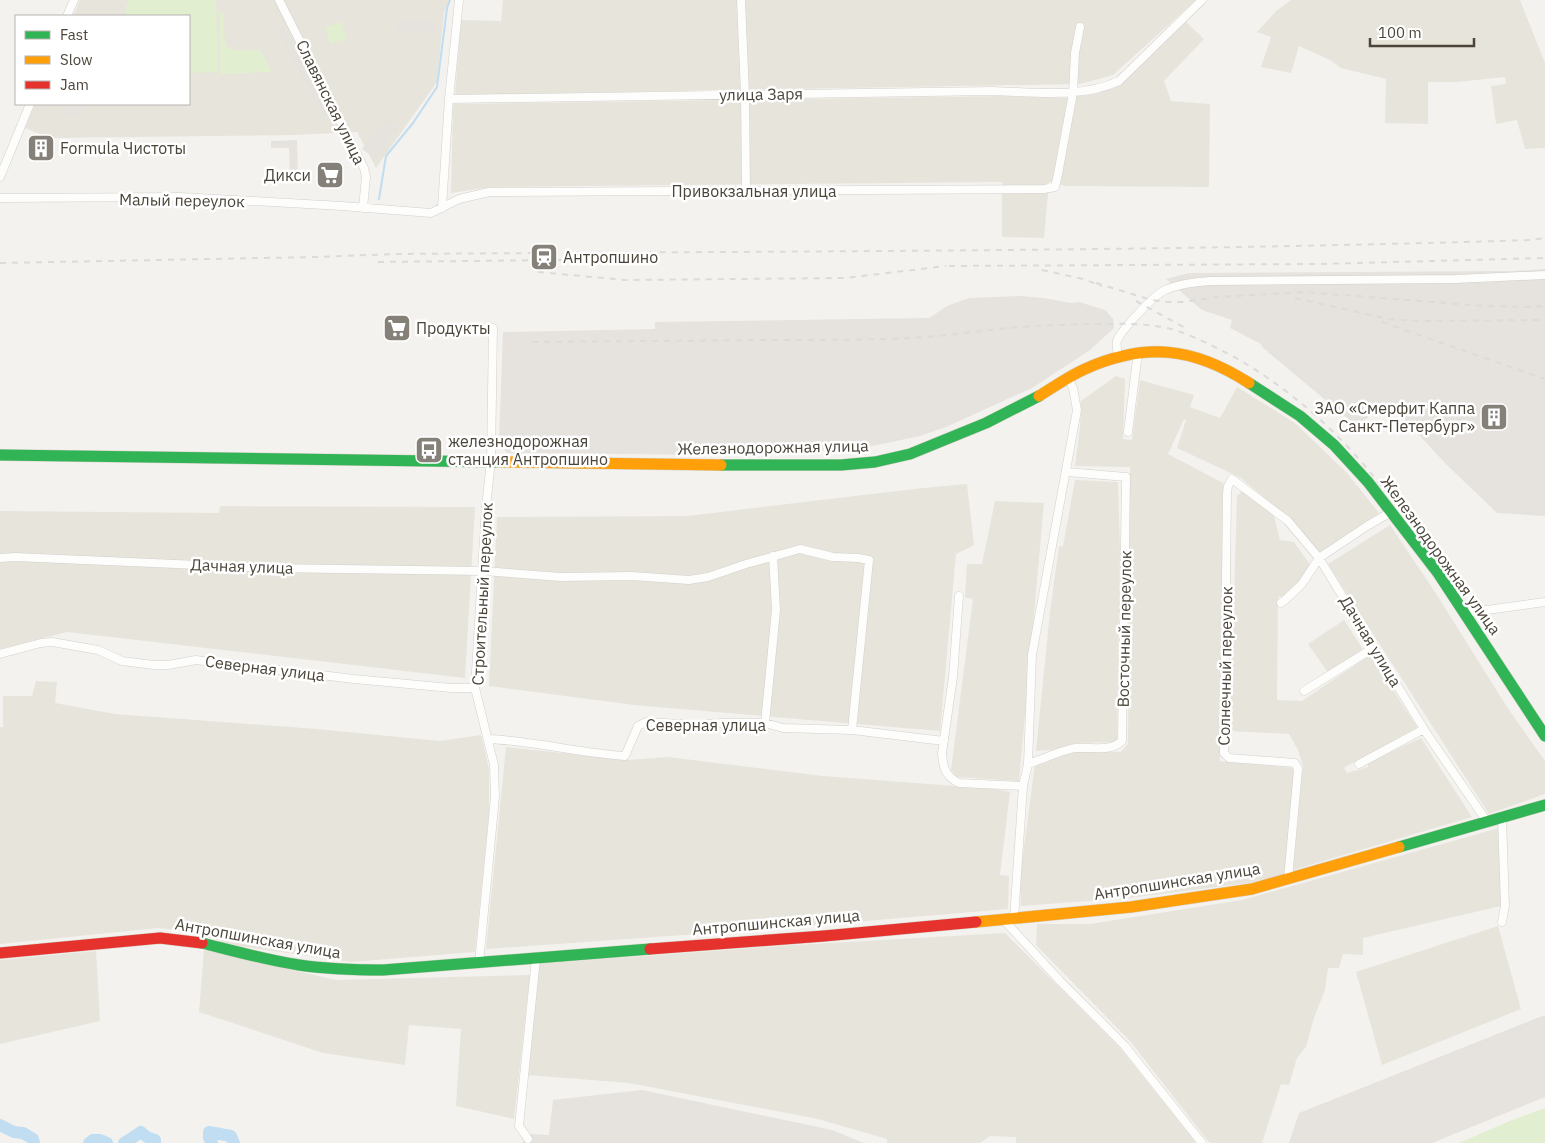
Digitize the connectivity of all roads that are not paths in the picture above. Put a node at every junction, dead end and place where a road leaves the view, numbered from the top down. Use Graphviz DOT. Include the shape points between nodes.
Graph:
graph roads {
  1 [pos="74,0"];
  2 [pos="279,0"];
  3 [pos="459,0"];
  4 [pos="741,0"];
  5 [pos="1202,0"];
  6 [pos="67,15"];
  7 [pos="1080,27"];
  8 [pos="1073,93"];
  9 [pos="745,94"];
  10 [pos="449,99"];
  11 [pos="30,105"];
  12 [pos="0,177"];
  13 [pos="746,190"];
  14 [pos="0,198"];
  15 [pos="363,208"];
  16 [pos="442,208"];
  17 [pos="1545,275"];
  18 [pos="493,328"];
  19 [pos="1138,352"];
  20 [pos="1119,356"];
  21 [pos="1068,378"];
  22 [pos="1128,432"];
  23 [pos="0,455"];
  24 [pos="491,461"];
  25 [pos="1067,472"];
  26 [pos="1232,479"];
  27 [pos="1392,512"];
  28 [pos="773,556"];
  29 [pos="0,558"];
  30 [pos="1319,558"];
  31 [pos="483,571"];
  32 [pos="959,596"];
  33 [pos="1545,602"];
  34 [pos="1281,603"];
  35 [pos="1465,613"];
  36 [pos="1375,647"];
  37 [pos="0,654"];
  38 [pos="476,688"];
  39 [pos="1304,691"];
  40 [pos="765,724"];
  41 [pos="1424,729"];
  42 [pos="852,730"];
  43 [pos="1545,736"];
  44 [pos="488,738"];
  45 [pos="944,741"];
  46 [pos="1028,764"];
  47 [pos="1359,764"];
  48 [pos="1023,786"];
  49 [pos="1545,805"];
  50 [pos="1502,818"];
  51 [pos="1488,823"];
  52 [pos="1288,879"];
  53 [pos="1008,919"];
  54 [pos="1502,922"];
  55 [pos="0,953"];
  56 [pos="536,958"];
  57 [pos="479,963"];
  58 [pos="528,1139"];
  59 [pos="1202,1143"];
  1 -- 6 [label="street"];
  2 -- 15 [label="street, Славянская улица" via="364,168"];
  3 -- 10 [label="street"];
  4 -- 9 [label="street"];
  5 -- 8 [label="street, улица Заря" via="1119,81"];
  7 -- 8 [label="street"];
  8 -- 9 [label="street, улица Заря"];
  8 -- 13 [label="street, Привокзальная улица" via="1055,187"];
  9 -- 10 [label="street, улица Заря"];
  9 -- 13 [label="street"];
  10 -- 16 [label="street"];
  11 -- 12 [label="street"];
  13 -- 16 [label="street, Привокзальная улица" via="489,192 459,199"];
  14 -- 15 [label="street, Малый переулок" via="180,198"];
  15 -- 16 [label="street, Привокзальная улица" via="431,213"];
  17 -- 20 [label="street" via="1193,282 1162,292 1152,300 1121,334 1117,342"];
  18 -- 24 [label="street, Строительный переулок"];
  19 -- 20 [label="street, Железнодорожная улица"];
  19 -- 22 [label="street"];
  19 -- 27 [label="street, Железнодорожная улица" via="1171,352 1201,359 1229,370 1268,394 1334,445"];
  20 -- 21 [label="street, Железнодорожная улица"];
  21 -- 24 [label="street, Железнодорожная улица" via="1026,404 986,423 910,454 875,462 758,465"];
  21 -- 25 [label="street" via="1077,410"];
  23 -- 24 [label="street, Железнодорожная улица"];
  24 -- 31 [label="street, Строительный переулок"];
  25 -- 46 [label="street" via="1032,654"];
  25 -- 46 [label="street, Восточный переулок" via="1126,477 1122,741 1107,748 1074,748"];
  26 -- 30 [label="street, Дачная улица" via="1288,521"];
  26 -- 52 [label="street, Солнечный переулок" via="1228,486 1224,753 1229,758 1295,763 1298,769"];
  27 -- 30 [label="street"];
  27 -- 35 [label="street, Железнодорожная улица"];
  28 -- 31 [label="street, Дачная улица" via="689,580 632,576 561,577"];
  28 -- 40 [label="street" via="776,610"];
  28 -- 42 [label="street" via="800,549 833,557 869,560"];
  29 -- 31 [label="street, Дачная улица" via="268,568"];
  30 -- 34 [label="street" via="1302,584"];
  30 -- 36 [label="street, Дачная улица"];
  31 -- 38 [label="street, Строительный переулок"];
  32 -- 45 [label="street"];
  33 -- 35 [label="street"];
  35 -- 43 [label="street, Железнодорожная улица"];
  36 -- 39 [label="street"];
  36 -- 41 [label="street, Дачная улица"];
  37 -- 38 [label="street, Северная улица" via="52,642 98,650 122,661 168,665 196,660 354,679"];
  38 -- 44 [label="street, Строительный переулок"];
  40 -- 42 [label="street, Северная улица" via="784,728"];
  40 -- 44 [label="street, Северная улица" via="646,722 638,726 625,756"];
  41 -- 47 [label="street"];
  41 -- 51 [label="street, Дачная улица"];
  42 -- 45 [label="street, Северная улица"];
  44 -- 57 [label="street, Строительный переулок" via="494,765 494,797"];
  45 -- 48 [label="street" via="943,765 952,779 960,783"];
  46 -- 48 [label="street"];
  48 -- 53 [label="street"];
  49 -- 50 [label="street, Антропшинская улица"];
  50 -- 51 [label="street, Антропшинская улица"];
  50 -- 54 [label="street" via="1505,906"];
  51 -- 52 [label="street, Антропшинская улица"];
  52 -- 53 [label="street, Антропшинская улица" via="1252,888 1131,907"];
  53 -- 56 [label="street, Антропшинская улица"];
  53 -- 59 [label="street" via="1060,981 1124,1045"];
  55 -- 57 [label="street, Антропшинская улица" via="160,938 196,942 299,965 348,970"];
  56 -- 57 [label="street, Антропшинская улица"];
  56 -- 58 [label="street" via="519,1126"];
}
